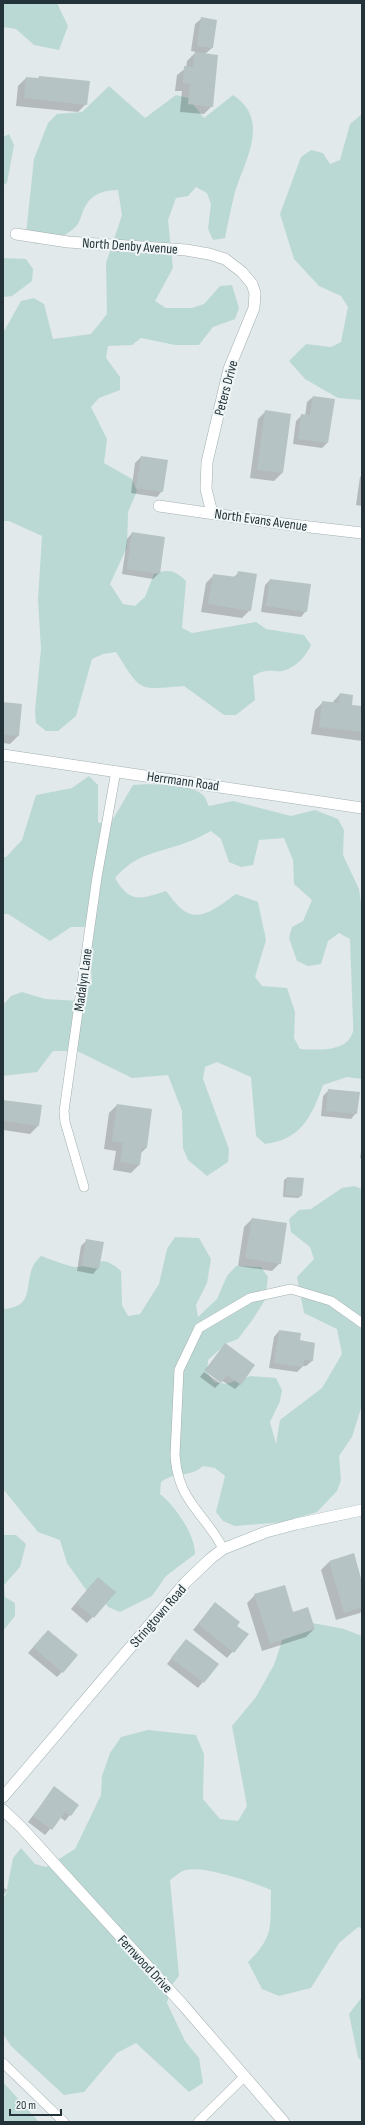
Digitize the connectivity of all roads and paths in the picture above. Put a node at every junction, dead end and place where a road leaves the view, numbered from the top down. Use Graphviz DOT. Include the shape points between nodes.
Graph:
graph roads {
  1 [pos="16,234"];
  2 [pos="240,270"];
  3 [pos="159,506"];
  4 [pos="212,513"];
  5 [pos="362,533"];
  6 [pos="3,755"];
  7 [pos="116,771"];
  8 [pos="362,808"];
  9 [pos="84,1187"];
  10 [pos="362,1323"];
  11 [pos="362,1510"];
  12 [pos="223,1550"];
  13 [pos="3,1797"];
  14 [pos="3,1810"];
  15 [pos="3,2063"];
  16 [pos="245,2076"];
  17 [pos="64,2122"];
  18 [pos="198,2122"];
  19 [pos="284,2122"];
  1 -- 2 [label="street, North Denby Avenue" via="68,242 202,252 225,259"];
  2 -- 4 [label="street, Peters Drive" via="255,293 254,308 229,369 207,462 206,489"];
  3 -- 4 [label="street, North Evans Avenue"];
  4 -- 5 [label="street, North Evans Avenue"];
  6 -- 7 [label="street, Herrmann Road"];
  7 -- 8 [label="street, Herrmann Road"];
  7 -- 9 [label="lane, Madalyn Lane" via="97,877 64,1111"];
  10 -- 12 [label="lane" via="331,1301 291,1289 250,1298 199,1328 179,1370 176,1468 190,1501 219,1540"];
  11 -- 12 [label="street, Stringtown Road" via="266,1532"];
  12 -- 13 [label="street, Stringtown Road" via="185,1583"];
  14 -- 16 [label="street, Fernwood Drive"];
  15 -- 17 [label="lane"];
  16 -- 18 [label="lane"];
  16 -- 19 [label="street, Fernwood Drive"];
}
